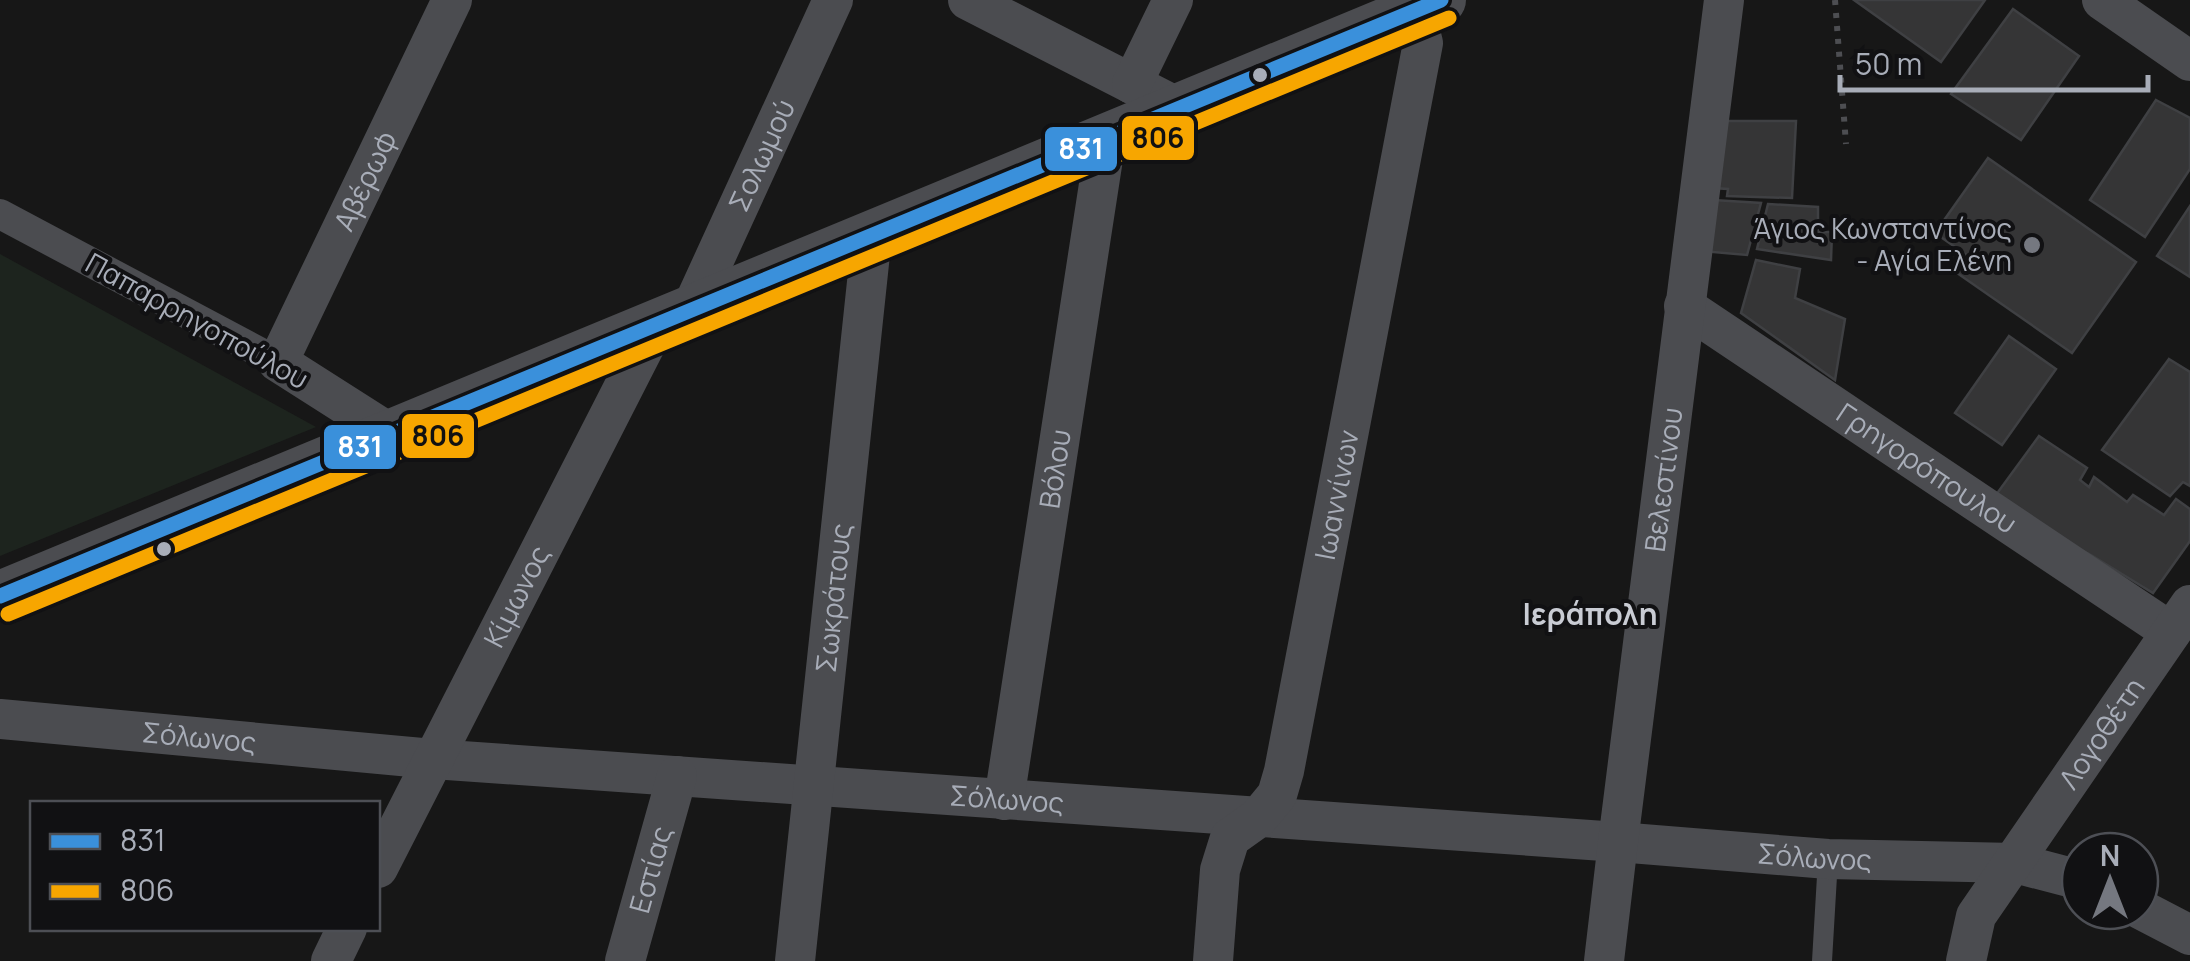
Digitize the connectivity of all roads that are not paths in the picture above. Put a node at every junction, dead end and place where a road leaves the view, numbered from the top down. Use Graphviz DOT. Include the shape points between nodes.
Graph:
graph roads {
  1 [pos="452,0"];
  2 [pos="833,0"];
  3 [pos="968,0"];
  4 [pos="1172,0"];
  5 [pos="1724,0"];
  6 [pos="2102,0"];
  7 [pos="1428,5"];
  8 [pos="2190,61"];
  9 [pos="1132,84"];
  10 [pos="1179,108"];
  11 [pos="1106,138"];
  12 [pos="0,214"];
  13 [pos="872,235"];
  14 [pos="1684,306"];
  15 [pos="674,317"];
  16 [pos="278,362"];
  17 [pos="391,434"];
  18 [pos="0,596"];
  19 [pos="2180,618"];
  20 [pos="0,719"];
  21 [pos="433,759"];
  22 [pos="678,776"];
  23 [pos="812,785"];
  24 [pos="1004,800"];
  25 [pos="1258,818"];
  26 [pos="1618,842"];
  27 [pos="1828,859"];
  28 [pos="2015,863"];
  29 [pos="380,864"];
  30 [pos="2060,875"];
  31 [pos="2160,920"];
  32 [pos="346,931"];
  33 [pos="2190,936"];
  34 [pos="331,961"];
  35 [pos="625,961"];
  36 [pos="794,961"];
  37 [pos="1212,961"];
  38 [pos="1604,961"];
  39 [pos="1822,961"];
  40 [pos="1966,961"];
  1 -- 16 [label="street, Αβέρωφ"];
  2 -- 15 [label="street, Σολωμού"];
  3 -- 9 [label="street"];
  4 -- 9 [label="street"];
  5 -- 14 [label="street, Βελεστίνου"];
  6 -- 8 [label="street"];
  7 -- 10 [label="street"];
  7 -- 25 [label="street, Ιωαννίνων" via="1284,771 1278,796"];
  9 -- 10 [label="street"];
  10 -- 11 [label="street"];
  11 -- 13 [label="street"];
  11 -- 24 [label="street, Βόλου"];
  12 -- 16 [label="street, Παπαρρηγοπούλου"];
  13 -- 15 [label="street"];
  13 -- 23 [label="street, Σωκράτους"];
  14 -- 19 [label="street, Γρηγορόπουλου"];
  14 -- 26 [label="street, Βελεστίνου"];
  15 -- 17 [label="street"];
  15 -- 21 [label="street, Κίμωνος"];
  16 -- 17 [label="street, Παπαρρηγοπούλου"];
  17 -- 18 [label="street"];
  19 -- 28 [label="street, Λογοθέτη"];
  20 -- 21 [label="street, Σόλωνος"];
  21 -- 22 [label="street, Σόλωνος"];
  21 -- 29 [label="street, Κίμωνος"];
  22 -- 23 [label="street, Σόλωνος"];
  22 -- 35 [label="street, Εστίας"];
  23 -- 24 [label="street, Σόλωνος"];
  23 -- 36 [label="street, Σωκράτους"];
  24 -- 25 [label="street, Σόλωνος"];
  25 -- 26 [label="street, Σόλωνος"];
  25 -- 37 [label="street, Ιωαννίνων" via="1230,838 1220,870"];
  26 -- 27 [label="street, Σόλωνος"];
  26 -- 38 [label="street, Βελεστίνου"];
  27 -- 28 [label="street, Σόλωνος"];
  27 -- 39 [label="lane"];
  28 -- 30 [label="street, Σόλωνος"];
  28 -- 40 [label="street, Λογοθέτη" via="1976,916"];
  31 -- 33 [label="street"];
  32 -- 34 [label="street"];
}
